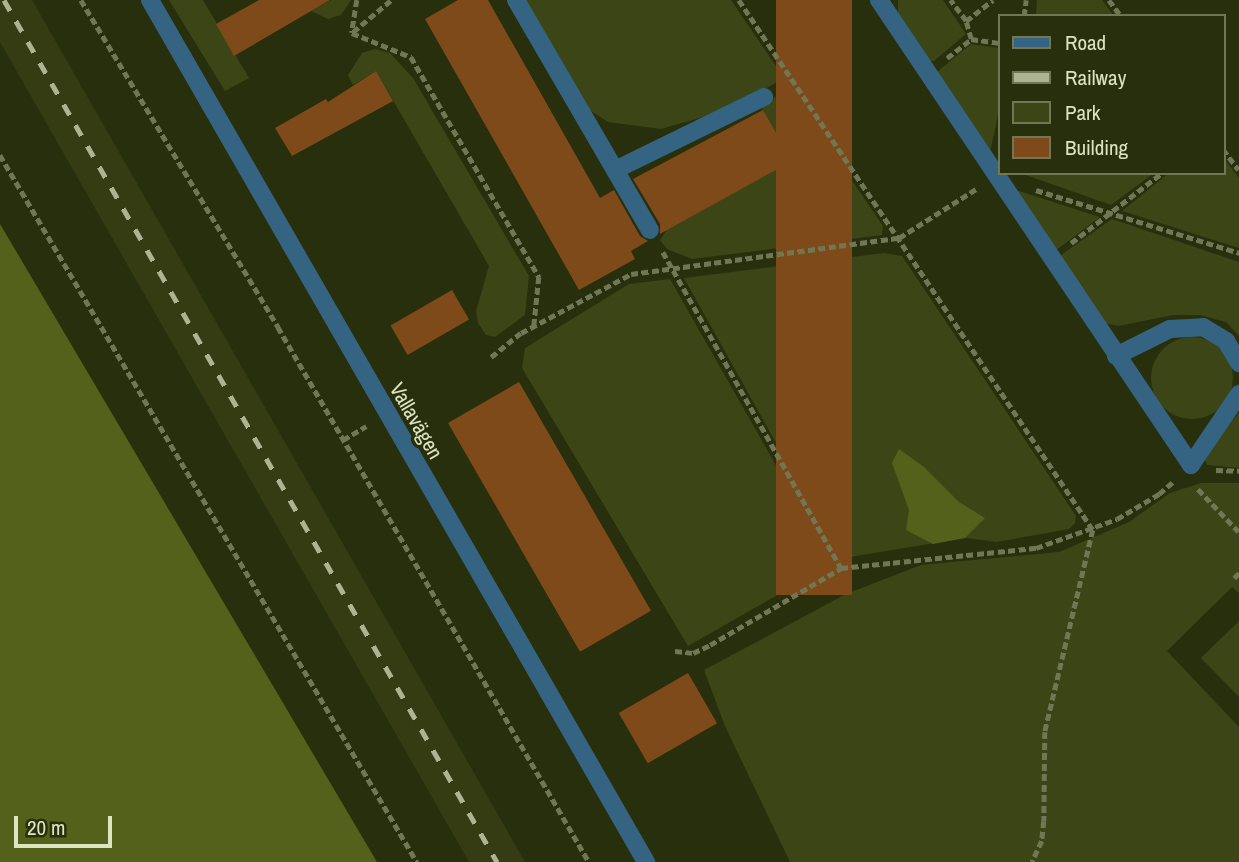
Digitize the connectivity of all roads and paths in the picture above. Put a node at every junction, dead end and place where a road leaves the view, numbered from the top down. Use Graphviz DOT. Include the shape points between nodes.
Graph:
graph roads {
  1 [pos="81,0"];
  2 [pos="150,0"];
  3 [pos="357,0"];
  4 [pos="391,0"];
  5 [pos="516,0"];
  6 [pos="739,0"];
  7 [pos="879,0"];
  8 [pos="950,0"];
  9 [pos="993,0"];
  10 [pos="966,21"];
  11 [pos="352,33"];
  12 [pos="971,39"];
  13 [pos="998,43"];
  14 [pos="927,73"];
  15 [pos="764,97"];
  16 [pos="1225,152"];
  17 [pos="0,155"];
  18 [pos="615,170"];
  19 [pos="1239,170"];
  20 [pos="1159,175"];
  21 [pos="996,177"];
  22 [pos="1109,214"];
  23 [pos="650,229"];
  24 [pos="899,238"];
  25 [pos="661,248"];
  26 [pos="1239,253"];
  27 [pos="1051,258"];
  28 [pos="672,267"];
  29 [pos="534,326"];
  30 [pos="1116,356"];
  31 [pos="491,357"];
  32 [pos="1239,363"];
  33 [pos="1239,394"];
  34 [pos="1191,465"];
  35 [pos="1093,530"];
  36 [pos="1239,532"];
  37 [pos="841,568"];
  38 [pos="1239,573"];
  39 [pos="1234,578"];
  40 [pos="675,651"];
  41 [pos="416,862"];
  42 [pos="589,862"];
  43 [pos="646,862"];
  44 [pos="1032,862"];
  1 -- 42 [label="path" via="278,327"];
  2 -- 43 [label="street, Vallavägen"];
  3 -- 11 [label="path"];
  4 -- 11 [label="path"];
  5 -- 18 [label="street"];
  6 -- 24 [label="path"];
  7 -- 14 [label="street"];
  8 -- 10 [label="path"];
  9 -- 10 [label="path"];
  10 -- 12 [label="path"];
  11 -- 29 [label="path" via="411,57 539,277"];
  12 -- 13 [label="path"];
  12 -- 14 [label="path"];
  14 -- 21 [label="street"];
  15 -- 18 [label="street"];
  16 -- 19 [label="path"];
  17 -- 41 [label="path"];
  18 -- 23 [label="street"];
  20 -- 22 [label="path"];
  21 -- 22 [label="path"];
  21 -- 24 [label="path"];
  21 -- 27 [label="street"];
  22 -- 26 [label="path"];
  22 -- 27 [label="path"];
  24 -- 28 [label="path"];
  24 -- 35 [label="path"];
  25 -- 28 [label="path"];
  27 -- 30 [label="street"];
  28 -- 29 [label="path" via="631,274"];
  28 -- 37 [label="path"];
  29 -- 31 [label="path"];
  30 -- 32 [label="street" via="1170,328 1202,327 1226,341"];
  30 -- 34 [label="street"];
  33 -- 34 [label="street"];
  34 -- 35 [label="path" via="1159,494"];
  34 -- 36 [label="path" via="1198,489"];
  35 -- 37 [label="path" via="1035,548"];
  35 -- 44 [label="path" via="1045,732 1044,821 1042,841"];
  37 -- 40 [label="path" via="710,645 693,653"];
  38 -- 39 [label="path"];
}
